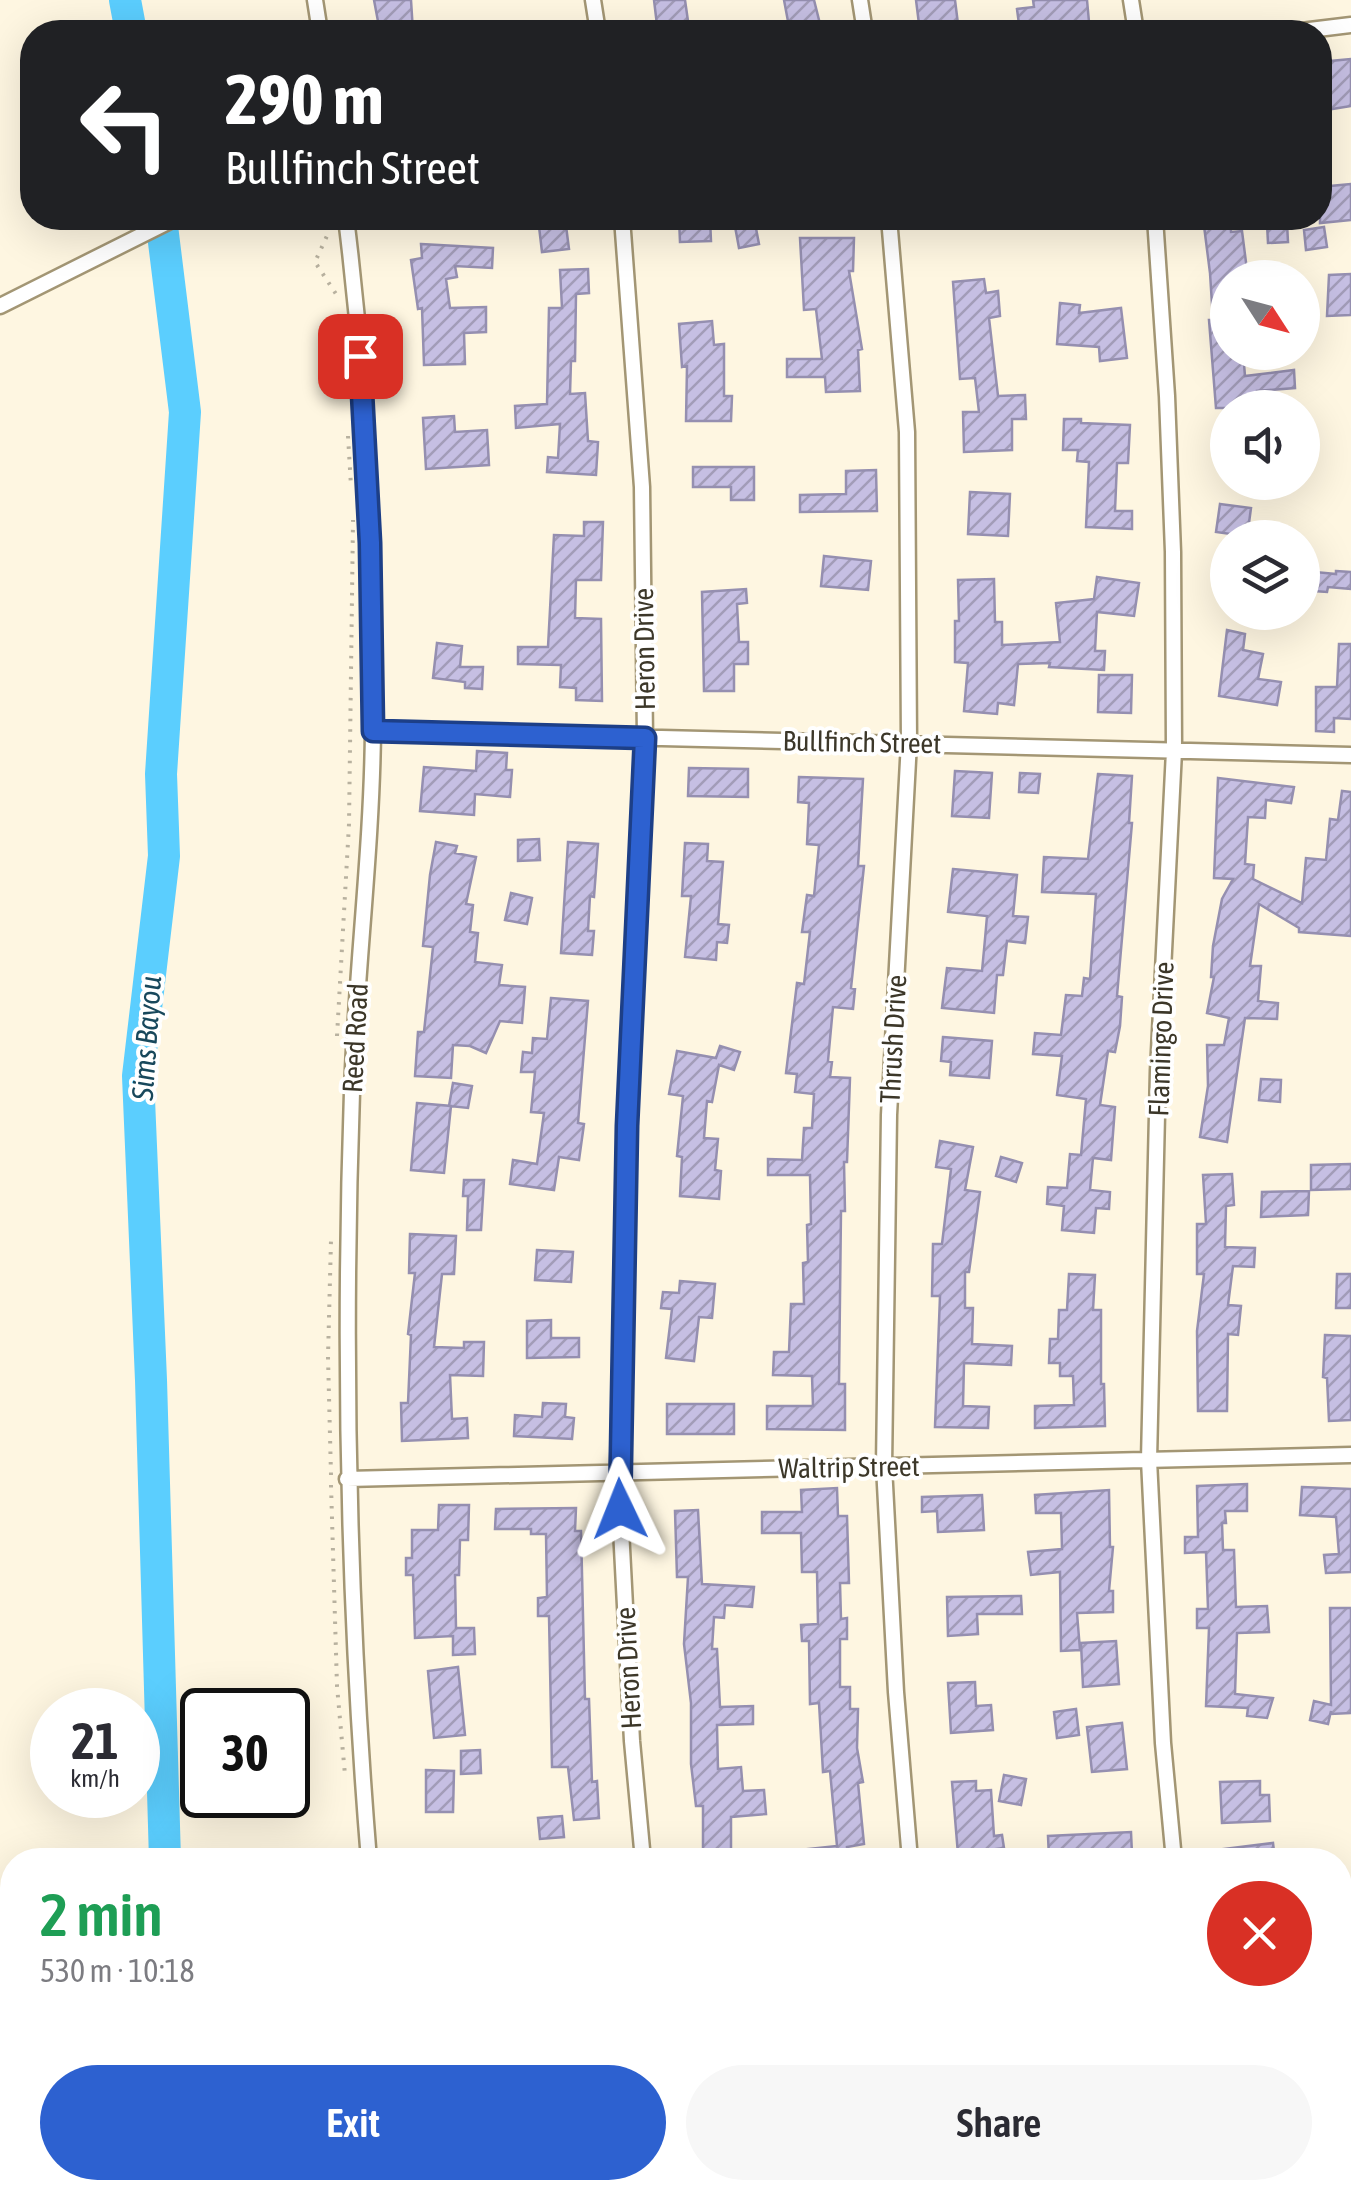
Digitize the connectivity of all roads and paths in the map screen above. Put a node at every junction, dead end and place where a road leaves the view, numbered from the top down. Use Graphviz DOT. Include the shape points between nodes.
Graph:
graph roads {
  1 [pos="152,230"];
  2 [pos="347,230"];
  3 [pos="623,230"];
  4 [pos="889,230"];
  5 [pos="1156,230"];
  6 [pos="0,306"];
  7 [pos="373,731"];
  8 [pos="645,738"];
  9 [pos="908,742"];
  10 [pos="1174,751"];
  11 [pos="1351,755"];
  12 [pos="1351,1454"];
  13 [pos="1150,1460"];
  14 [pos="884,1466"];
  15 [pos="618,1471"];
  16 [pos="347,1478"];
  17 [pos="367,1848"];
  18 [pos="642,1848"];
  19 [pos="909,1848"];
  20 [pos="1173,1848"];
  1 -- 6 [label="street"];
  2 -- 7 [label="street, Reed Road" via="370,543"];
  3 -- 8 [label="street, Heron Drive" via="642,487"];
  4 -- 9 [label="street, Thrush Drive" via="907,432"];
  5 -- 10 [label="street, Flamingo Drive" via="1173,552"];
  7 -- 8 [label="street, Bullfinch Street"];
  7 -- 16 [label="street, Reed Road" via="352,1090"];
  8 -- 9 [label="street, Bullfinch Street"];
  8 -- 15 [label="street, Heron Drive"];
  9 -- 10 [label="street, Bullfinch Street"];
  9 -- 14 [label="street, Thrush Drive" via="890,1114"];
  10 -- 11 [label="street, Bullfinch Street"];
  10 -- 13 [label="street, Flamingo Drive" via="1158,1071"];
  12 -- 13 [label="street, Waltrip Street"];
  13 -- 14 [label="street, Waltrip Street"];
  13 -- 20 [label="street, Flamingo Drive"];
  14 -- 15 [label="street, Waltrip Street"];
  14 -- 19 [label="street, Thrush Drive"];
  15 -- 16 [label="street, Waltrip Street"];
  15 -- 18 [label="street, Heron Drive"];
  16 -- 17 [label="street, Reed Road"];
}
